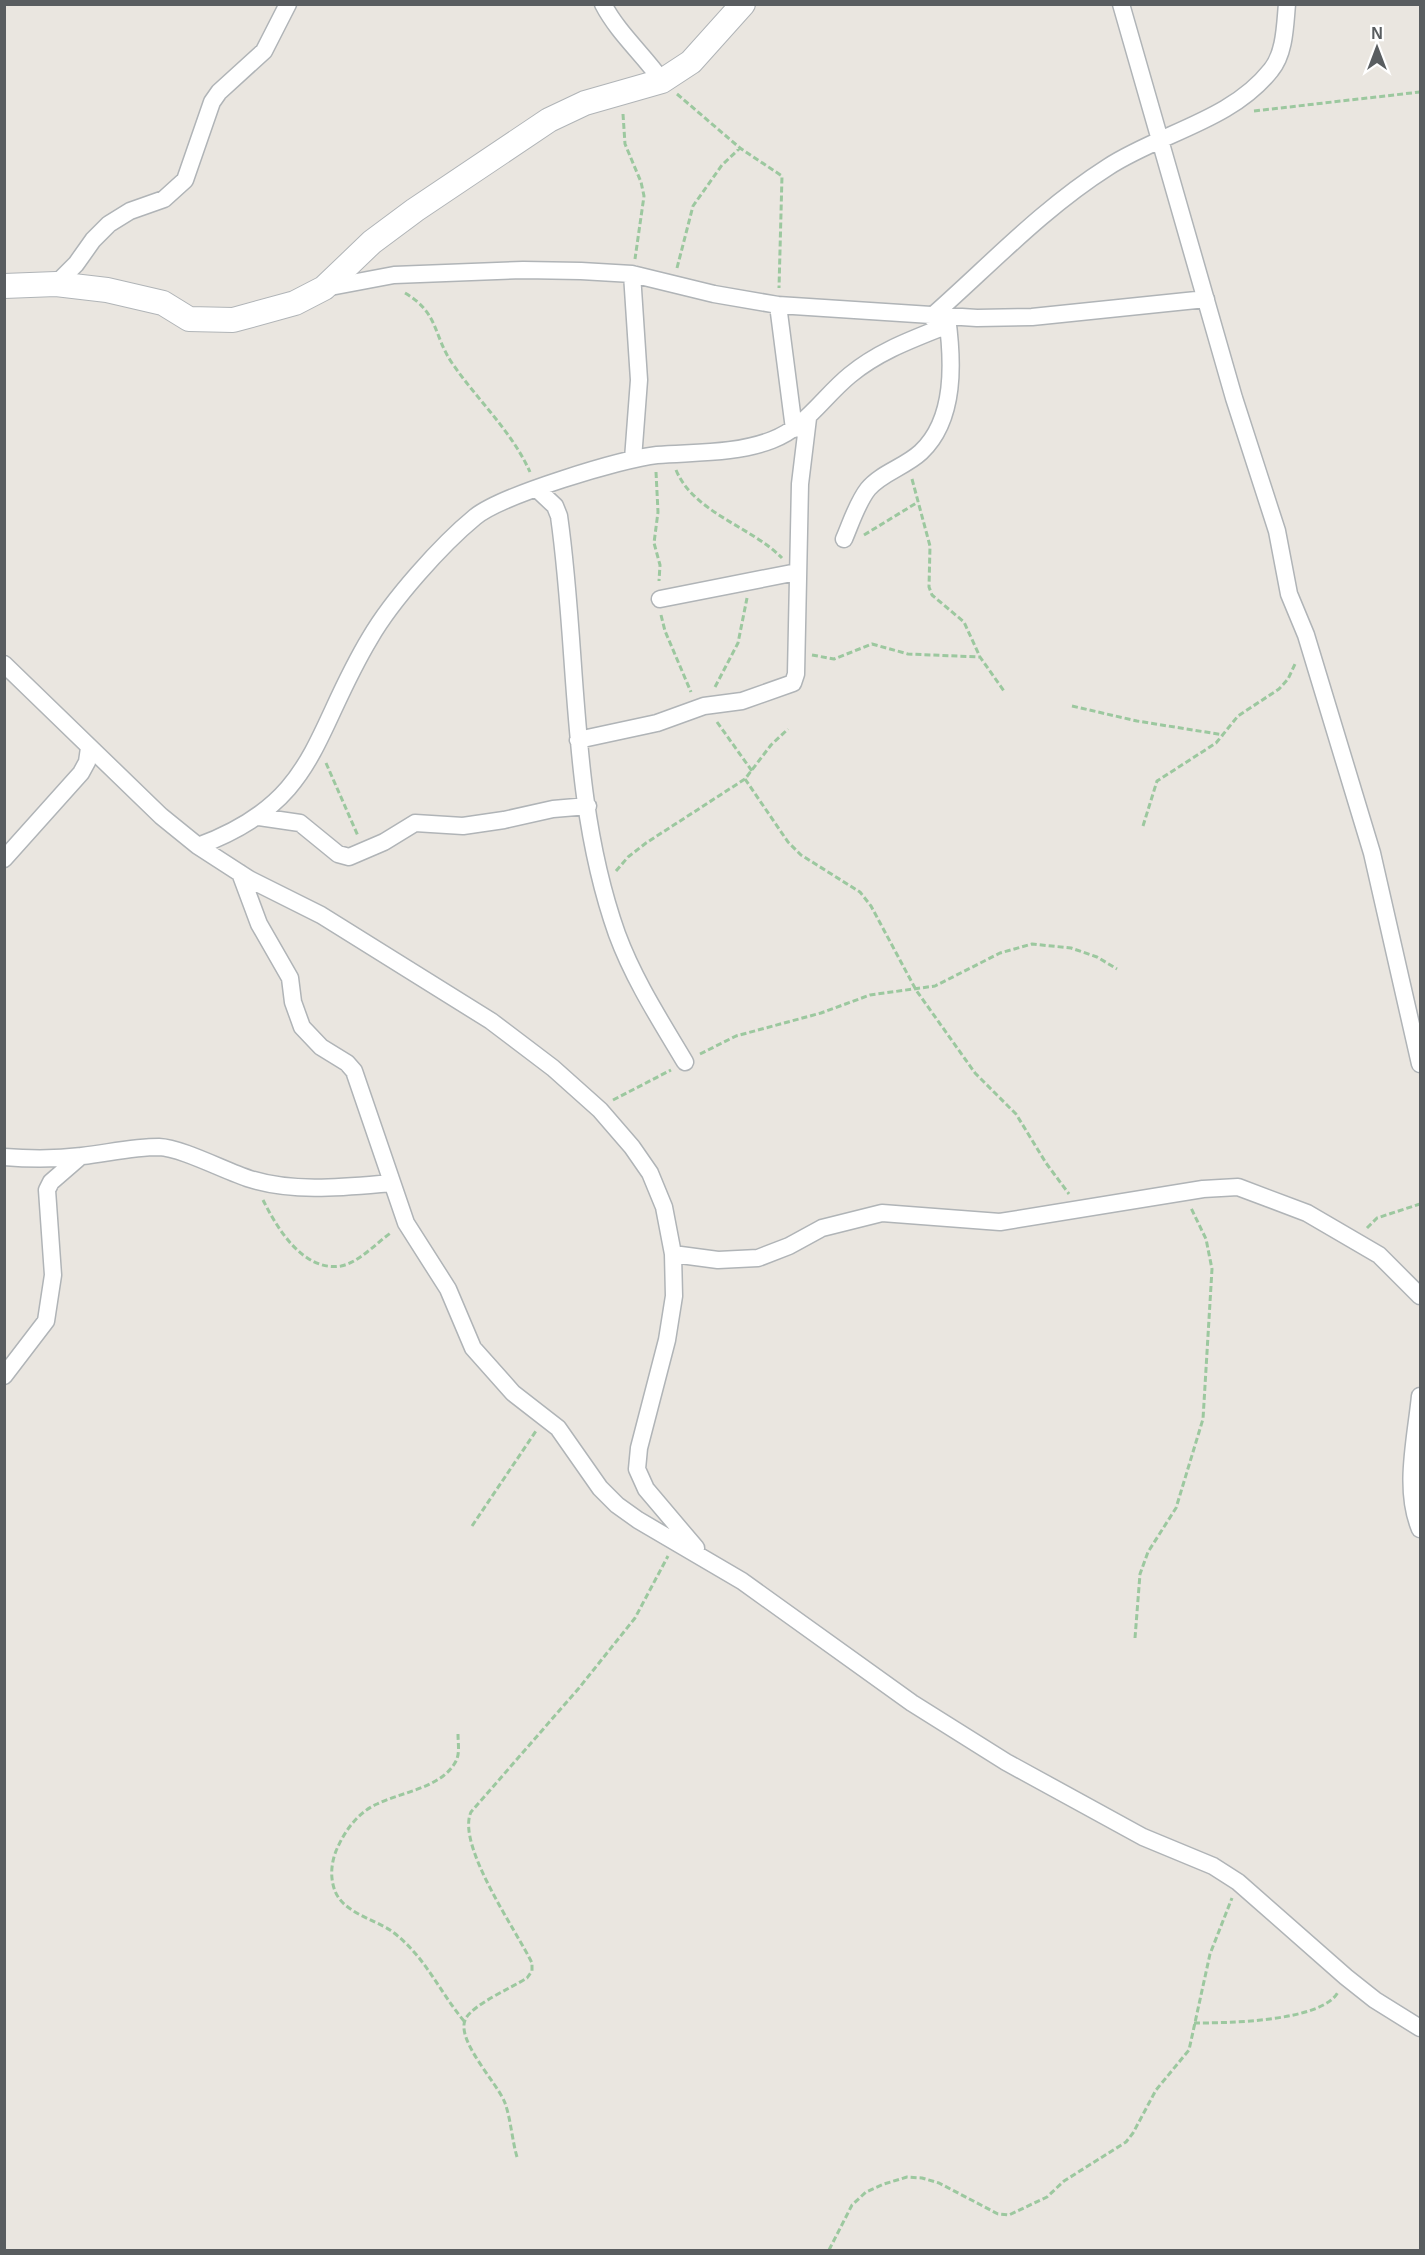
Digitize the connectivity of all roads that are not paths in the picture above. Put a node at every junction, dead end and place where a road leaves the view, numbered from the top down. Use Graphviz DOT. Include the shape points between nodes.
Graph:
graph roads {
  1 [pos="288,4"];
  2 [pos="603,4"];
  3 [pos="743,4"];
  4 [pos="1121,4"];
  5 [pos="1287,4"];
  6 [pos="662,81"];
  7 [pos="1160,140"];
  8 [pos="632,274"];
  9 [pos="56,284"];
  10 [pos="4,286"];
  11 [pos="324,288"];
  12 [pos="1206,299"];
  13 [pos="778,305"];
  14 [pos="942,320"];
  15 [pos="808,418"];
  16 [pos="794,429"];
  17 [pos="633,459"];
  18 [pos="538,490"];
  19 [pos="844,539"];
  20 [pos="797,572"];
  21 [pos="660,600"];
  22 [pos="4,664"];
  23 [pos="578,740"];
  24 [pos="90,748"];
  25 [pos="588,806"];
  26 [pos="259,817"];
  27 [pos="198,846"];
  28 [pos="4,859"];
  29 [pos="240,873"];
  30 [pos="685,1062"];
  31 [pos="1420,1064"];
  32 [pos="81,1156"];
  33 [pos="4,1157"];
  34 [pos="391,1183"];
  35 [pos="673,1254"];
  36 [pos="1420,1296"];
  37 [pos="4,1376"];
  38 [pos="1420,1396"];
  39 [pos="1420,1529"];
  40 [pos="704,1558"];
  41 [pos="1417,2022"];
  1 -- 9 [label="street" via="264,51 213,102 185,180 164,199 130,211 109,224"];
  2 -- 6 [label="street" via="615,26 643,53"];
  3 -- 6 [label="street" via="691,62"];
  4 -- 7 [label="street"];
  5 -- 7 [label="street" via="1283,42 1273,69 1252,90 1223,109"];
  6 -- 11 [label="street" via="585,103 549,120 372,242"];
  7 -- 12 [label="street"];
  7 -- 14 [label="street" via="1110,165 1055,203"];
  8 -- 11 [label="street" via="523,270 394,275"];
  8 -- 13 [label="street"];
  8 -- 17 [label="street" via="639,380"];
  9 -- 10 [label="street"];
  9 -- 11 [label="street" via="107,290 163,303 189,319 222,319 273,310"];
  12 -- 14 [label="street" via="1032,317"];
  12 -- 31 [label="street" via="1276,531 1289,594 1306,635 1372,853"];
  13 -- 14 [label="street"];
  13 -- 16 [label="street"];
  14 -- 15 [label="street" via="866,363"];
  14 -- 19 [label="street" via="951,369 944,412 931,441 868,490"];
  15 -- 16 [label="street"];
  15 -- 20 [label="street" via="800,484"];
  16 -- 17 [label="street" via="752,447"];
  17 -- 18 [label="street"];
  18 -- 23 [label="street" via="555,506 559,516"];
  18 -- 26 [label="street" via="477,515 444,545 370,636 298,779"];
  20 -- 21 [label="street"];
  20 -- 23 [label="street" via="793,683 742,701 707,701 657,723"];
  22 -- 24 [label="street"];
  23 -- 25 [label="street"];
  24 -- 27 [label="street"];
  24 -- 28 [label="street" via="81,774"];
  25 -- 26 [label="street" via="463,826 415,823 365,851 343,856 300,823"];
  25 -- 30 [label="street" via="603,886 629,964"];
  26 -- 27 [label="street"];
  27 -- 29 [label="street"];
  29 -- 34 [label="street" via="259,924 290,978 302,1027 354,1071"];
  29 -- 35 [label="street" via="321,915 491,1021 553,1068 600,1110 650,1173 664,1207"];
  32 -- 33 [label="street"];
  32 -- 34 [label="street" via="161,1147 252,1180 318,1188"];
  32 -- 37 [label="street" via="47,1190 53,1275 46,1321"];
  34 -- 40 [label="street" via="406,1223 448,1289 473,1348 513,1393 545,1417 569,1442 600,1488 624,1510"];
  35 -- 36 [label="street" via="718,1260 758,1258 822,1228 882,1213 1000,1222 1224,1187 1250,1190 1307,1213 1379,1255"];
  35 -- 40 [label="street" via="674,1296 667,1340 641,1438 638,1468 646,1489"];
  38 -- 39 [label="street" via="1412,1494"];
  40 -- 41 [label="street" via="912,1703 1006,1762 1143,1837 1213,1866 1238,1882 1346,1977"];
}
